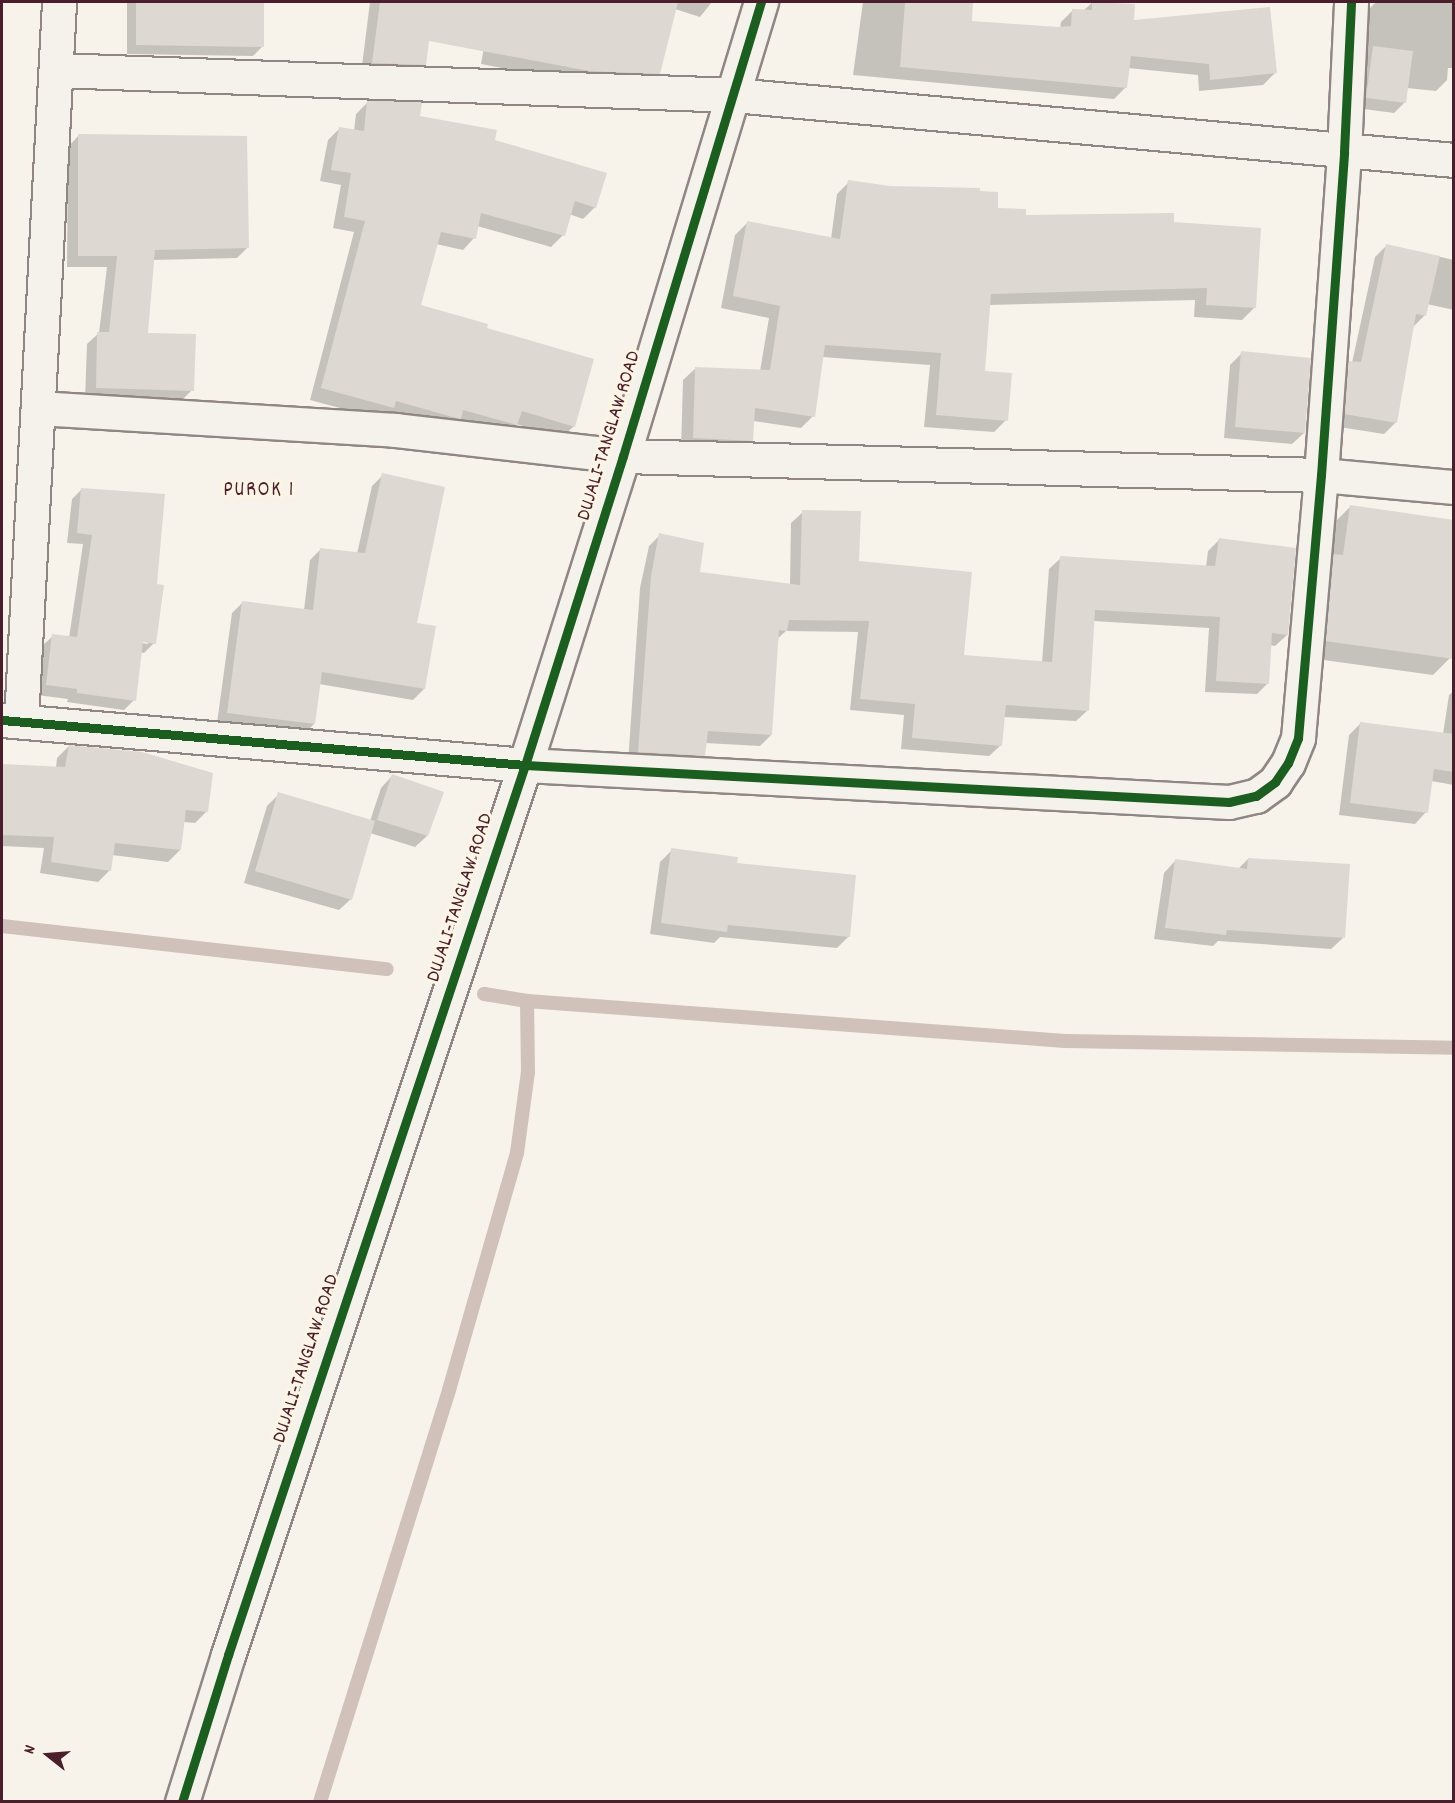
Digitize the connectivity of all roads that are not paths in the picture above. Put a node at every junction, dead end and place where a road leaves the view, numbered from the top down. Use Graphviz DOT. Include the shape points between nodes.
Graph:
graph roads {
  1 [pos="59,2"];
  2 [pos="761,2"];
  3 [pos="1351,2"];
  4 [pos="56,70"];
  5 [pos="733,95"];
  6 [pos="1344,152"];
  7 [pos="1454,160"];
  8 [pos="38,408"];
  9 [pos="623,456"];
  10 [pos="1321,475"];
  11 [pos="1454,487"];
  12 [pos="11,720"];
  13 [pos="525,765"];
  14 [pos="182,1802"];
  1 -- 4 [label="street"];
  2 -- 5 [label="street, DUJALI-TANGLAW ROAD"];
  3 -- 6 [label="street"];
  4 -- 5 [label="street"];
  4 -- 8 [label="street"];
  5 -- 6 [label="street"];
  5 -- 9 [label="street, DUJALI-TANGLAW ROAD"];
  6 -- 7 [label="street"];
  6 -- 10 [label="street"];
  8 -- 9 [label="street" via="395,430"];
  8 -- 12 [label="street"];
  9 -- 10 [label="street"];
  9 -- 13 [label="street, DUJALI-TANGLAW ROAD"];
  10 -- 11 [label="street"];
  10 -- 13 [label="street" via="1299,738 1275,782 1256,796 1229,802"];
  12 -- 13 [label="street"];
  13 -- 14 [label="street, DUJALI-TANGLAW ROAD"];
}
